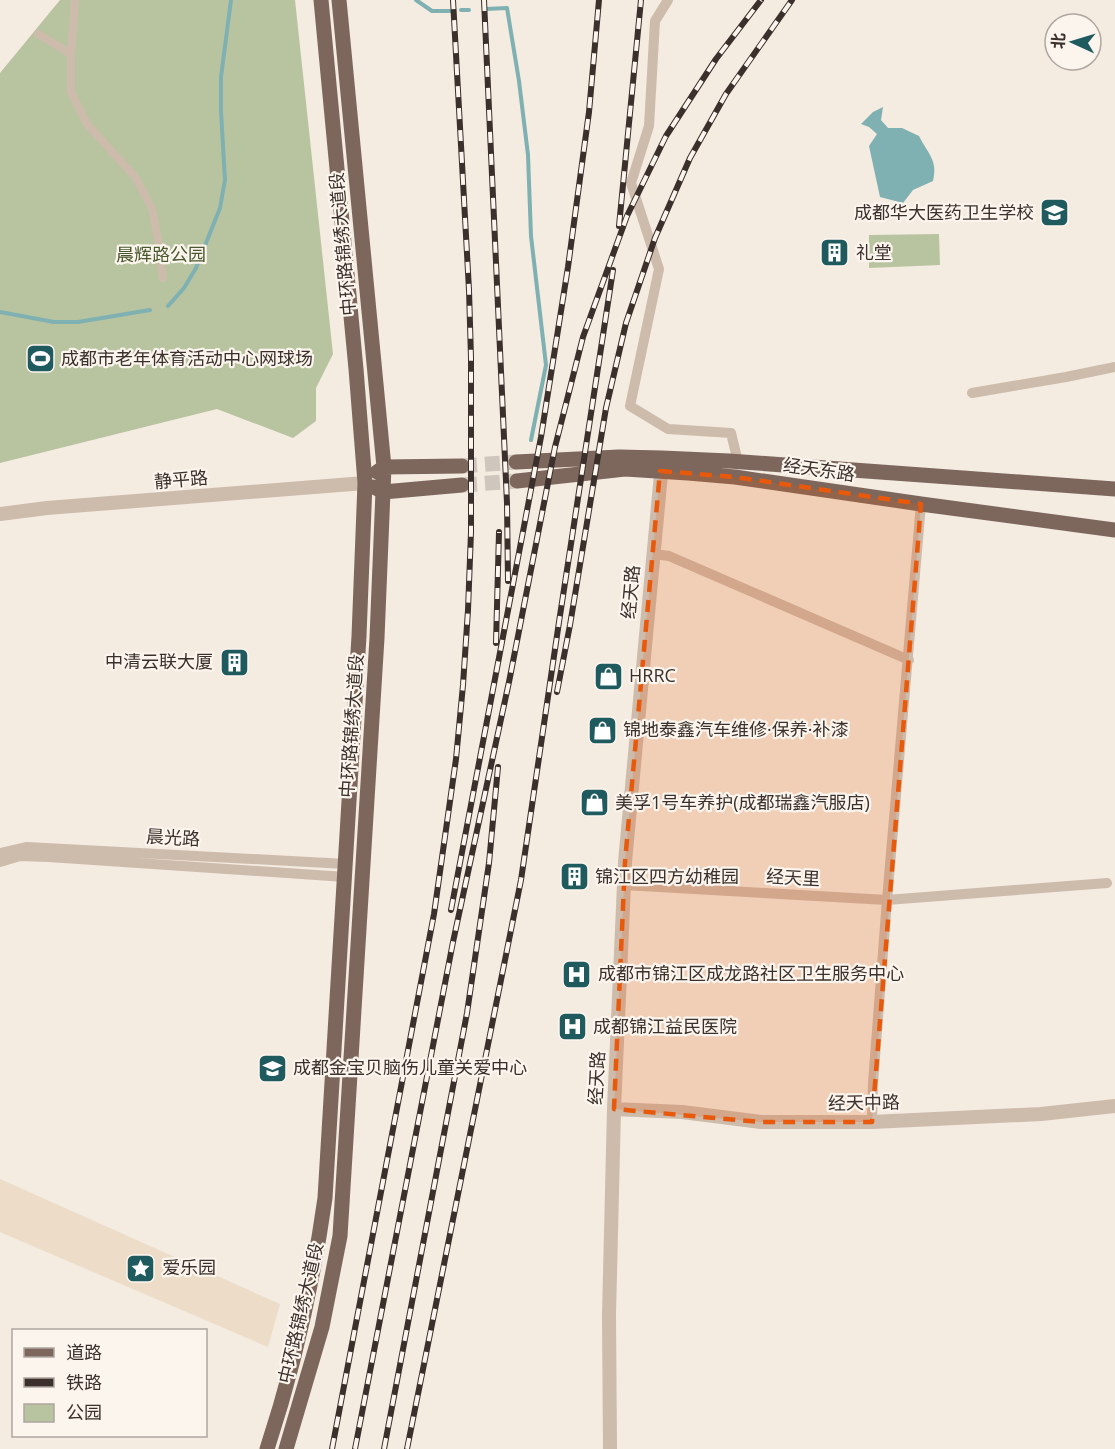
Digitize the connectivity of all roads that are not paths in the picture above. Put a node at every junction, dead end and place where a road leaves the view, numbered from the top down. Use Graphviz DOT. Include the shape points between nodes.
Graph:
graph roads {
  1 [pos="75,0"];
  2 [pos="321,0"];
  3 [pos="339,0"];
  4 [pos="668,0"];
  5 [pos="38,34"];
  6 [pos="71,54"];
  7 [pos="163,278"];
  8 [pos="1115,366"];
  9 [pos="972,393"];
  10 [pos="516,462"];
  11 [pos="738,462"];
  12 [pos="661,464"];
  13 [pos="384,466"];
  14 [pos="462,466"];
  15 [pos="517,481"];
  16 [pos="365,483"];
  17 [pos="462,485"];
  18 [pos="1115,489"];
  19 [pos="383,492"];
  20 [pos="921,504"];
  21 [pos="0,514"];
  22 [pos="1115,530"];
  23 [pos="653,554"];
  24 [pos="909,660"];
  25 [pos="0,853"];
  26 [pos="0,862"];
  27 [pos="345,870"];
  28 [pos="1107,883"];
  29 [pos="624,885"];
  30 [pos="887,900"];
  31 [pos="1115,1106"];
  32 [pos="614,1109"];
  33 [pos="872,1122"];
  34 [pos="267,1449"];
  35 [pos="286,1449"];
  36 [pos="610,1449"];
  1 -- 6 [label="street"];
  2 -- 16 [label="main road, 中环路锦绣大道段"];
  3 -- 13 [label="main road, 中环路锦绣大道段"];
  4 -- 11 [label="street" via="655,21 649,126 631,183 659,269 630,405 668,429 730,433"];
  5 -- 6 [label="street"];
  6 -- 7 [label="street" via="71,92 87,124 136,178 152,209"];
  8 -- 9 [label="street"];
  10 -- 12 [label="main road, 经天东路" via="619,457"];
  11 -- 12 [label="main road, 经天东路"];
  11 -- 18 [label="main road, 经天东路"];
  12 -- 15 [label="main road, 经天东路"];
  12 -- 20 [label="main road, 经天东路"];
  12 -- 23 [label="street, 经天路"];
  13 -- 14 [label="main road"];
  13 -- 16 [label="main road"];
  13 -- 19 [label="main road, 中环路锦绣大道段"];
  16 -- 19 [label="main road"];
  16 -- 21 [label="street, 静平路"];
  16 -- 27 [label="main road, 中环路锦绣大道段"];
  17 -- 19 [label="main road"];
  19 -- 35 [label="main road, 中环路锦绣大道段" via="339,1236 322,1327"];
  20 -- 22 [label="main road, 经天东路"];
  20 -- 24 [label="street"];
  23 -- 24 [label="street" via="669,556"];
  23 -- 29 [label="street, 经天路"];
  24 -- 30 [label="street"];
  25 -- 27 [label="street, 晨光路" via="27,847"];
  26 -- 27 [label="street, 晨光路" via="20,856"];
  27 -- 34 [label="main road, 中环路锦绣大道段" via="325,1198 304,1320"];
  28 -- 30 [label="street, 经天里"];
  29 -- 30 [label="street, 经天里"];
  29 -- 32 [label="street, 经天路"];
  30 -- 33 [label="street"];
  31 -- 33 [label="street, 经天中路" via="1041,1114"];
  32 -- 33 [label="street, 经天中路" via="682,1112 761,1122"];
  32 -- 36 [label="street, 经天路"];
}
